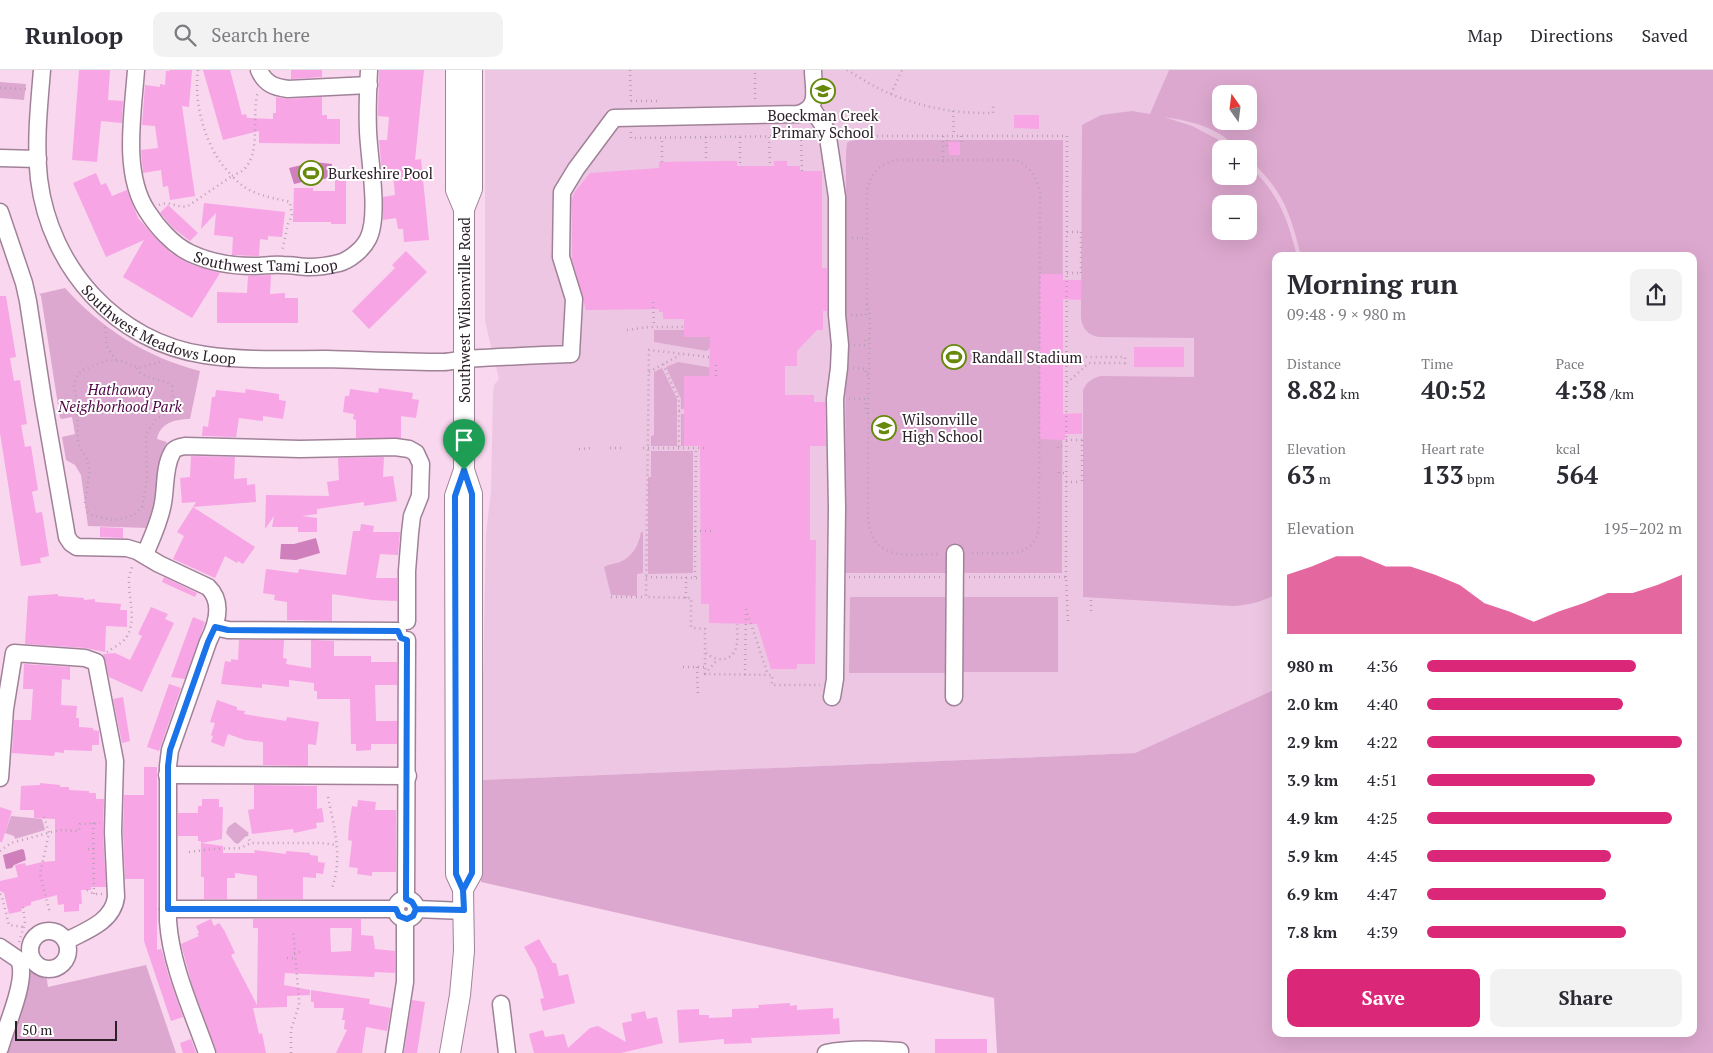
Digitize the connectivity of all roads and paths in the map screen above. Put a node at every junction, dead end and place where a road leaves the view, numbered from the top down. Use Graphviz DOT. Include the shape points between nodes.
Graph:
graph roads {
  1 [pos="42,70"];
  2 [pos="136,70"];
  3 [pos="198,70"];
  4 [pos="456,70"];
  5 [pos="472,70"];
  6 [pos="755,70"];
  7 [pos="813,70"];
  8 [pos="847,70"];
  9 [pos="902,70"];
  10 [pos="261,74"];
  11 [pos="369,78"];
  12 [pos="0,88"];
  13 [pos="40,90"];
  14 [pos="891,94"];
  15 [pos="755,100"];
  16 [pos="993,106"];
  17 [pos="811,107"];
  18 [pos="954,112"];
  19 [pos="828,136"];
  20 [pos="945,136"];
  21 [pos="954,136"];
  22 [pos="961,136"];
  23 [pos="706,137"];
  24 [pos="740,137"];
  25 [pos="769,137"];
  26 [pos="946,146"];
  27 [pos="962,146"];
  28 [pos="0,158"];
  29 [pos="38,160"];
  30 [pos="943,160"];
  31 [pos="662,162"];
  32 [pos="706,162"];
  33 [pos="740,166"];
  34 [pos="770,166"];
  35 [pos="943,166"];
  36 [pos="802,171"];
  37 [pos="232,176"];
  38 [pos="464,208"];
  39 [pos="147,211"];
  40 [pos="0,212"];
  41 [pos="1067,232"];
  42 [pos="852,238"];
  43 [pos="867,238"];
  44 [pos="280,264"];
  45 [pos="1067,273"];
  46 [pos="867,301"];
  47 [pos="653,302"];
  48 [pos="837,315"];
  49 [pos="654,327"];
  50 [pos="684,327"];
  51 [pos="627,330"];
  52 [pos="865,339"];
  53 [pos="870,339"];
  54 [pos="107,347"];
  55 [pos="174,348"];
  56 [pos="680,354"];
  57 [pos="1067,357"];
  58 [pos="710,358"];
  59 [pos="116,360"];
  60 [pos="464,360"];
  61 [pos="663,364"];
  62 [pos="716,365"];
  63 [pos="137,368"];
  64 [pos="648,372"];
  65 [pos="716,376"];
  66 [pos="1067,383"];
  67 [pos="835,399"];
  68 [pos="679,411"];
  69 [pos="684,411"];
  70 [pos="868,414"];
  71 [pos="1066,440"];
  72 [pos="1066,446"];
  73 [pos="579,448"];
  74 [pos="594,448"];
  75 [pos="610,448"];
  76 [pos="624,448"];
  77 [pos="645,448"];
  78 [pos="679,448"];
  79 [pos="696,448"];
  80 [pos="704,448"];
  81 [pos="1058,448"];
  82 [pos="1059,472"];
  83 [pos="1066,473"];
  84 [pos="1066,482"];
  85 [pos="695,531"];
  86 [pos="711,532"];
  87 [pos="141,552"];
  88 [pos="955,553"];
  89 [pos="646,577"];
  90 [pos="686,577"];
  91 [pos="695,577"];
  92 [pos="835,577"];
  93 [pos="931,577"];
  94 [pos="977,577"];
  95 [pos="1066,577"];
  96 [pos="700,578"];
  97 [pos="611,597"];
  98 [pos="646,597"];
  99 [pos="686,598"];
  100 [pos="1091,598"];
  101 [pos="1091,611"];
  102 [pos="1068,622"];
  103 [pos="737,624"];
  104 [pos="215,627"];
  105 [pos="404,630"];
  106 [pos="705,652"];
  107 [pos="717,660"];
  108 [pos="96,662"];
  109 [pos="683,667"];
  110 [pos="697,667"];
  111 [pos="705,667"];
  112 [pos="705,674"];
  113 [pos="745,675"];
  114 [pos="768,675"];
  115 [pos="829,690"];
  116 [pos="698,697"];
  117 [pos="954,697"];
  118 [pos="167,775"];
  119 [pos="408,776"];
  120 [pos="0,778"];
  121 [pos="328,797"];
  122 [pos="44,817"];
  123 [pos="114,822"];
  124 [pos="93,823"];
  125 [pos="49,833"];
  126 [pos="247,834"];
  127 [pos="251,843"];
  128 [pos="337,845"];
  129 [pos="88,849"];
  130 [pos="94,849"];
  131 [pos="0,851"];
  132 [pos="188,852"];
  133 [pos="332,888"];
  134 [pos="0,894"];
  135 [pos="94,894"];
  136 [pos="23,907"];
  137 [pos="168,909"];
  138 [pos="406,909"];
  139 [pos="464,910"];
  140 [pos="50,913"];
  141 [pos="24,927"];
  142 [pos="293,930"];
  143 [pos="66,941"];
  144 [pos="300,952"];
  145 [pos="294,953"];
  146 [pos="17,957"];
  147 [pos="287,958"];
  148 [pos="295,958"];
  149 [pos="293,991"];
  150 [pos="299,991"];
  151 [pos="501,1004"];
  152 [pos="0,1048"];
  153 [pos="900,1051"];
  154 [pos="207,1053"];
  155 [pos="291,1053"];
  156 [pos="394,1053"];
  157 [pos="450,1053"];
  158 [pos="507,1053"];
  159 [pos="826,1053"];
  1 -- 13 [label="street, Southwest Meadows Loop"];
  2 -- 39 [label="street, Southwest Tami Loop" via="132,164 139,196"];
  3 -- 37 [label="path" via="199,104 205,132 218,159"];
  4 -- 38 [label="main road, Southwest Wilsonville Road" via="456,190"];
  5 -- 38 [label="main road, Southwest Wilsonville Road" via="472,189"];
  6 -- 15 [label="path"];
  7 -- 17 [label="street"];
  8 -- 14 [label="path"];
  9 -- 14 [label="path"];
  10 -- 11 [label="street" via="276,88 288,89"];
  10 -- 37 [label="path" via="255,143 244,170"];
  11 -- 44 [label="street, Southwest Tami Loop" via="368,131 374,211 368,241 341,263 309,267"];
  12 -- 13 [label="path"];
  13 -- 29 [label="street, Southwest Meadows Loop"];
  14 -- 18 [label="path"];
  16 -- 18 [label="path" via="993,113"];
  17 -- 19 [label="street" via="828,131"];
  17 -- 60 [label="street, Southwest Meadows Loop" via="798,114 614,118 562,192 561,258 574,299 571,354"];
  18 -- 21 [label="path"];
  19 -- 20 [label="path"];
  19 -- 48 [label="street" via="837,197"];
  20 -- 21 [label="path"];
  20 -- 26 [label="path"];
  20 -- 30 [label="path"];
  21 -- 22 [label="path"];
  22 -- 27 [label="path"];
  22 -- 41 [label="path" via="1068,136"];
  23 -- 24 [label="path"];
  23 -- 31 [label="path" via="662,138"];
  23 -- 32 [label="path"];
  24 -- 25 [label="path"];
  24 -- 33 [label="path"];
  25 -- 34 [label="path"];
  25 -- 36 [label="path" via="801,136"];
  28 -- 29 [label="street"];
  29 -- 55 [label="street, Southwest Meadows Loop" via="46,212 72,271 112,314 146,336"];
  30 -- 35 [label="path"];
  30 -- 43 [label="path" via="894,161 875,170 868,187"];
  30 -- 88 [label="path" via="1019,161 1031,170 1040,193 1038,537 1029,548 1016,554"];
  37 -- 39 [label="path" via="188,206 163,203"];
  37 -- 44 [label="path" via="241,186 255,193 290,202 292,216"];
  38 -- 60 [label="main road, Southwest Wilsonville Road"];
  39 -- 44 [label="street, Southwest Tami Loop" via="166,234 188,252 225,264"];
  40 -- 87 [label="street" via="28,301 67,537 77,547 127,548"];
  41 -- 45 [label="path"];
  41 -- 45 [label="path" via="1081,232 1081,273"];
  42 -- 43 [label="path"];
  43 -- 46 [label="path"];
  45 -- 57 [label="path"];
  46 -- 48 [label="path" via="866,314"];
  46 -- 53 [label="path"];
  47 -- 49 [label="path"];
  48 -- 67 [label="street" via="840,345"];
  49 -- 50 [label="path"];
  49 -- 51 [label="path"];
  52 -- 53 [label="path"];
  53 -- 70 [label="path"];
  54 -- 59 [label="path"];
  55 -- 60 [label="street, Southwest Meadows Loop" via="239,359"];
  55 -- 63 [label="path" via="169,358 160,363"];
  56 -- 58 [label="path"];
  56 -- 61 [label="path"];
  56 -- 64 [label="path" via="649,350"];
  57 -- 66 [label="path"];
  57 -- 66 [label="path" via="1125,357 1125,363 1089,363"];
  59 -- 63 [label="path"];
  59 -- 63 [label="path" via="82,370 74,382 78,444 90,470 86,508 98,518 127,518 142,507 147,479 146,434 156,420 174,408 172,386 138,372"];
  60 -- 139 [label="main road, Southwest Wilsonville Road" via="464,470 472,494 473,572 472,873 463,890"];
  61 -- 64 [label="path"];
  61 -- 68 [label="path" via="679,400"];
  62 -- 65 [label="path"];
  64 -- 77 [label="path"];
  66 -- 71 [label="path"];
  67 -- 70 [label="path" via="865,399"];
  67 -- 92 [label="street"];
  68 -- 69 [label="path"];
  68 -- 78 [label="path"];
  70 -- 88 [label="path" via="868,516 877,542 888,552 896,554"];
  71 -- 72 [label="path"];
  71 -- 84 [label="path" via="1082,440 1082,482"];
  72 -- 81 [label="path"];
  72 -- 83 [label="path"];
  73 -- 74 [label="path"];
  75 -- 76 [label="path"];
  77 -- 78 [label="path"];
  77 -- 89 [label="path"];
  78 -- 79 [label="path"];
  79 -- 80 [label="path"];
  79 -- 85 [label="path"];
  82 -- 83 [label="path"];
  83 -- 84 [label="path"];
  84 -- 95 [label="path"];
  85 -- 86 [label="path"];
  85 -- 91 [label="path"];
  87 -- 104 [label="street" via="211,590 217,609"];
  87 -- 105 [label="street" via="159,520 168,464 177,448 409,449 421,464 420,496 412,516 410,533"];
  87 -- 108 [label="path" via="129,576 132,619 128,633"];
  88 -- 117 [label="street"];
  89 -- 90 [label="path"];
  89 -- 98 [label="path"];
  90 -- 91 [label="path"];
  90 -- 99 [label="path"];
  91 -- 96 [label="path"];
  92 -- 93 [label="path"];
  92 -- 115 [label="street" via="835,679"];
  94 -- 95 [label="path"];
  95 -- 102 [label="path"];
  97 -- 98 [label="path"];
  98 -- 99 [label="path"];
  99 -- 106 [label="path" via="691,598 692,627 705,630"];
  100 -- 101 [label="path"];
  103 -- 107 [label="path" via="734,653"];
  104 -- 105 [label="street" via="228,630"];
  104 -- 118 [label="street" via="170,750"];
  105 -- 119 [label="street"];
  106 -- 107 [label="path"];
  106 -- 111 [label="path"];
  107 -- 112 [label="path"];
  108 -- 120 [label="street" via="85,658 14,653 5,710"];
  108 -- 123 [label="street" via="115,761"];
  109 -- 110 [label="path"];
  110 -- 111 [label="path"];
  110 -- 116 [label="path"];
  111 -- 112 [label="path"];
  112 -- 113 [label="path"];
  113 -- 114 [label="path"];
  113 -- 114 [label="path" via="746,609"];
  114 -- 115 [label="path" via="772,675 772,685 817,685"];
  118 -- 119 [label="street"];
  118 -- 137 [label="street"];
  119 -- 138 [label="street"];
  121 -- 128 [label="path"];
  122 -- 125 [label="path"];
  123 -- 124 [label="path"];
  123 -- 143 [label="street" via="113,910 100,922"];
  124 -- 125 [label="path" via="80,824 80,831"];
  124 -- 130 [label="path"];
  125 -- 131 [label="path" via="11,843"];
  125 -- 140 [label="path" via="40,874"];
  126 -- 127 [label="path"];
  127 -- 128 [label="path"];
  127 -- 132 [label="path" via="240,848"];
  128 -- 133 [label="path"];
  129 -- 130 [label="path"];
  130 -- 135 [label="path"];
  134 -- 141 [label="path" via="9,925"];
  136 -- 141 [label="path"];
  137 -- 138 [label="street"];
  137 -- 154 [label="street" via="172,953"];
  138 -- 139 [label="street"];
  138 -- 156 [label="street" via="405,982"];
  139 -- 157 [label="main road, Southwest Wilsonville Road" via="460,995"];
  141 -- 146 [label="path"];
  142 -- 145 [label="path"];
  143 -- 146 [label="street" via="62,936 47,931 34,938 30,950"];
  143 -- 146 [label="street" via="67,956 62,964 52,968"];
  144 -- 145 [label="path"];
  145 -- 148 [label="path"];
  146 -- 152 [label="street" via="20,985"];
  147 -- 148 [label="path"];
  148 -- 150 [label="path"];
  149 -- 150 [label="path"];
  150 -- 155 [label="path" via="299,1005 290,1036"];
  151 -- 158 [label="street"];
  153 -- 159 [label="street"];
}
